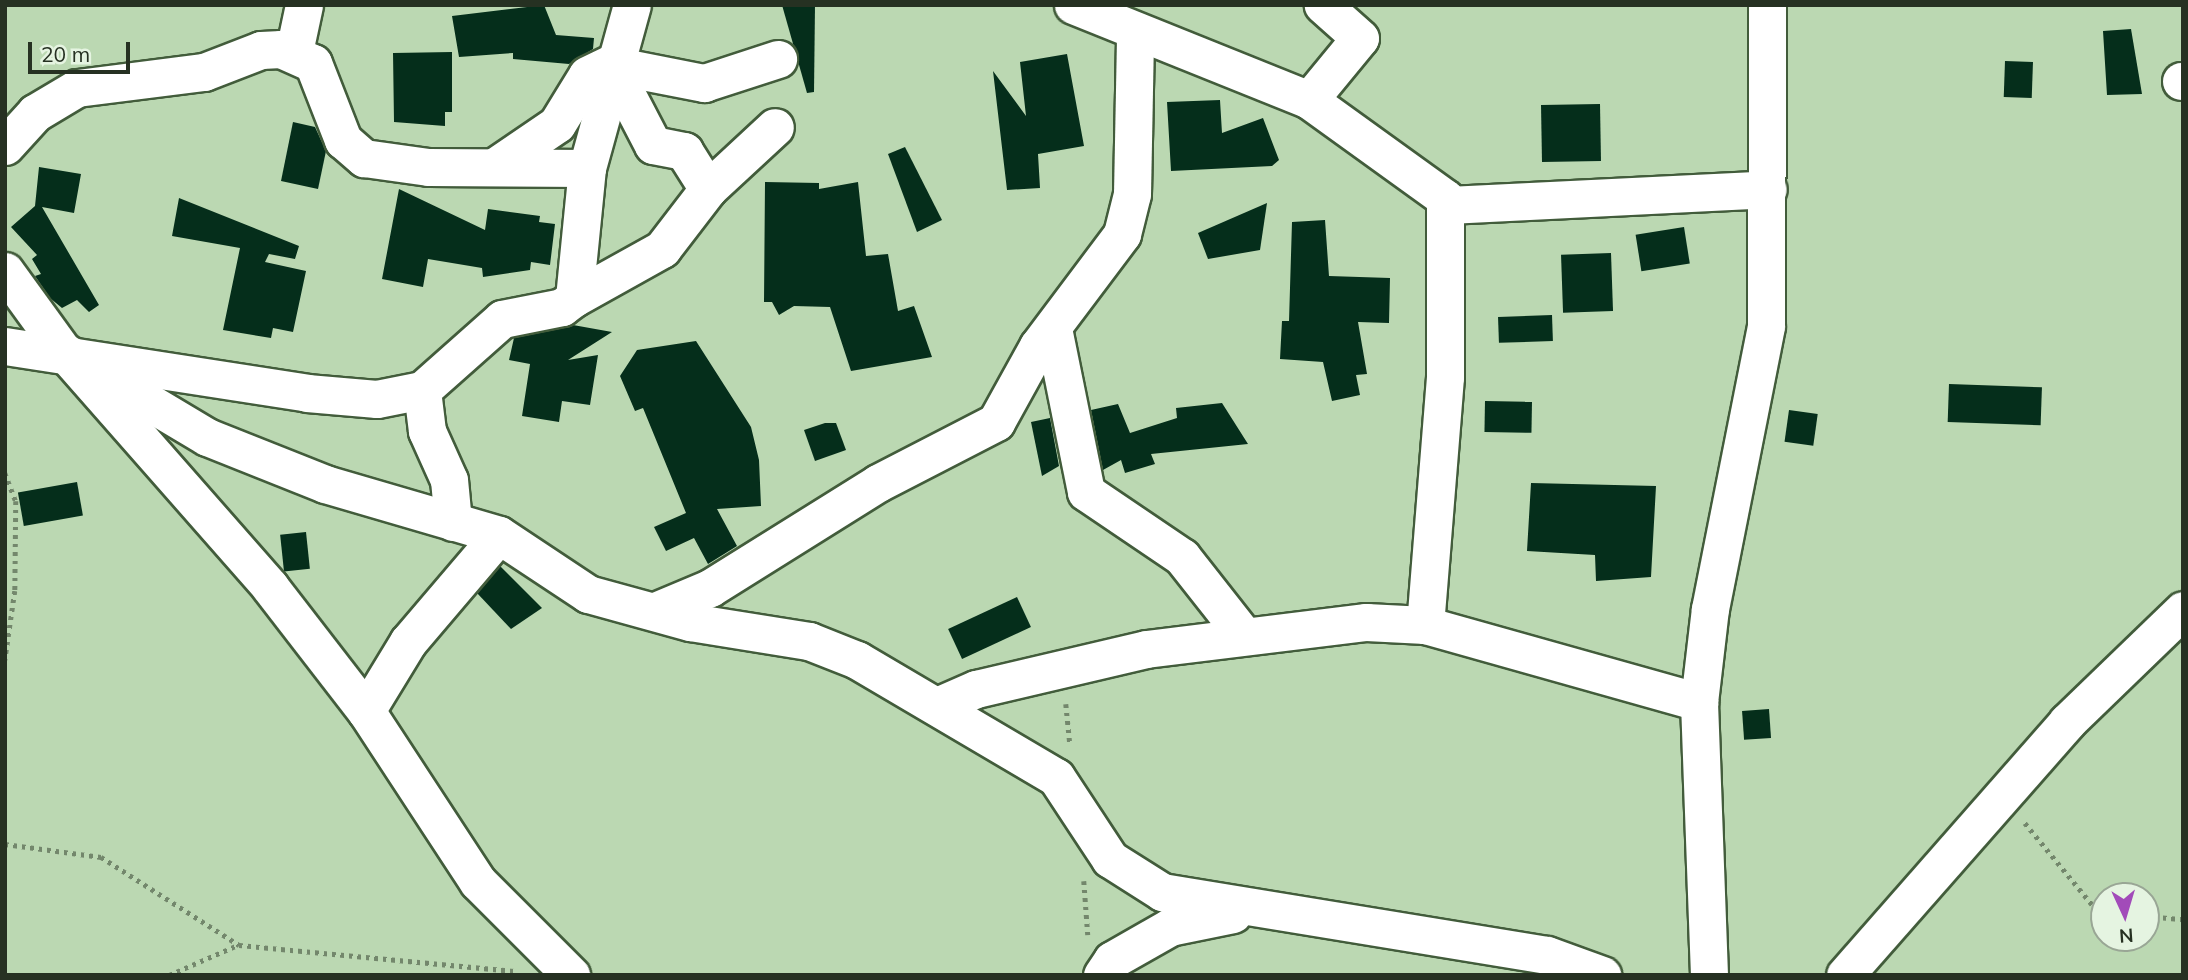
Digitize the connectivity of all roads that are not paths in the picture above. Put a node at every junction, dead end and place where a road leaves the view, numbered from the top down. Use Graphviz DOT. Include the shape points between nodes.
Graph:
graph roads {
  1 [pos="303,5"];
  2 [pos="632,5"];
  3 [pos="1073,5"];
  4 [pos="1323,5"];
  5 [pos="1767,5"];
  6 [pos="1135,32"];
  7 [pos="294,52"];
  8 [pos="778,59"];
  9 [pos="617,66"];
  10 [pos="1309,100"];
  11 [pos="775,127"];
  12 [pos="5,146"];
  13 [pos="494,167"];
  14 [pos="587,168"];
  15 [pos="1768,188"];
  16 [pos="708,189"];
  17 [pos="1446,205"];
  18 [pos="5,271"];
  19 [pos="574,298"];
  20 [pos="1053,328"];
  21 [pos="5,346"];
  22 [pos="63,351"];
  23 [pos="422,390"];
  24 [pos="453,522"];
  25 [pos="499,535"];
  26 [pos="2183,610"];
  27 [pos="655,611"];
  28 [pos="1425,625"];
  29 [pos="1241,632"];
  30 [pos="1699,702"];
  31 [pos="937,706"];
  32 [pos="366,711"];
  33 [pos="1261,910"];
  34 [pos="571,975"];
  35 [pos="1102,975"];
  36 [pos="1602,975"];
  37 [pos="1709,975"];
  38 [pos="1845,975"];
  1 -- 7 [label="street"];
  2 -- 9 [label="street"];
  3 -- 6 [label="street"];
  4 -- 10 [label="street" via="1360,38"];
  5 -- 15 [label="street"];
  6 -- 10 [label="street"];
  6 -- 20 [label="street" via="1132,194 1122,234"];
  7 -- 12 [label="street" via="261,50 204,72 76,88 35,113"];
  7 -- 13 [label="street" via="313,63 324,81 336,124 353,152 428,167"];
  8 -- 9 [label="street" via="704,83"];
  9 -- 13 [label="street" via="587,75 557,124"];
  9 -- 14 [label="street"];
  9 -- 16 [label="street" via="653,145 684,151"];
  10 -- 17 [label="street" via="1429,183"];
  11 -- 16 [label="street"];
  13 -- 14 [label="street"];
  14 -- 19 [label="street"];
  15 -- 17 [label="street"];
  15 -- 30 [label="street" via="1766,326 1710,609"];
  16 -- 19 [label="street" via="662,249"];
  17 -- 28 [label="street" via="1445,377"];
  18 -- 22 [label="street"];
  19 -- 23 [label="street" via="562,307 502,319"];
  20 -- 27 [label="street" via="996,422 878,483 710,588"];
  20 -- 29 [label="street" via="1086,492 1182,557"];
  21 -- 22 [label="street"];
  22 -- 23 [label="street" via="307,393 377,399"];
  22 -- 24 [label="street" via="207,436 324,484"];
  22 -- 32 [label="street" via="270,587"];
  23 -- 24 [label="street" via="427,431 449,480"];
  24 -- 25 [label="street"];
  25 -- 27 [label="street" via="588,594"];
  25 -- 32 [label="street" via="408,642"];
  26 -- 38 [label="street" via="2001,796 1956,856"];
  27 -- 31 [label="street" via="809,640"];
  28 -- 29 [label="street" via="1366,622"];
  28 -- 30 [label="street"];
  29 -- 31 [label="street" via="1031,675"];
  30 -- 37 [label="street"];
  31 -- 33 [label="street" via="1069,787 1088,827 1129,877 1161,892"];
  32 -- 34 [label="street" via="478,881"];
  33 -- 35 [label="street" via="1170,927 1112,960"];
  33 -- 36 [label="street" via="1547,955"];
}
